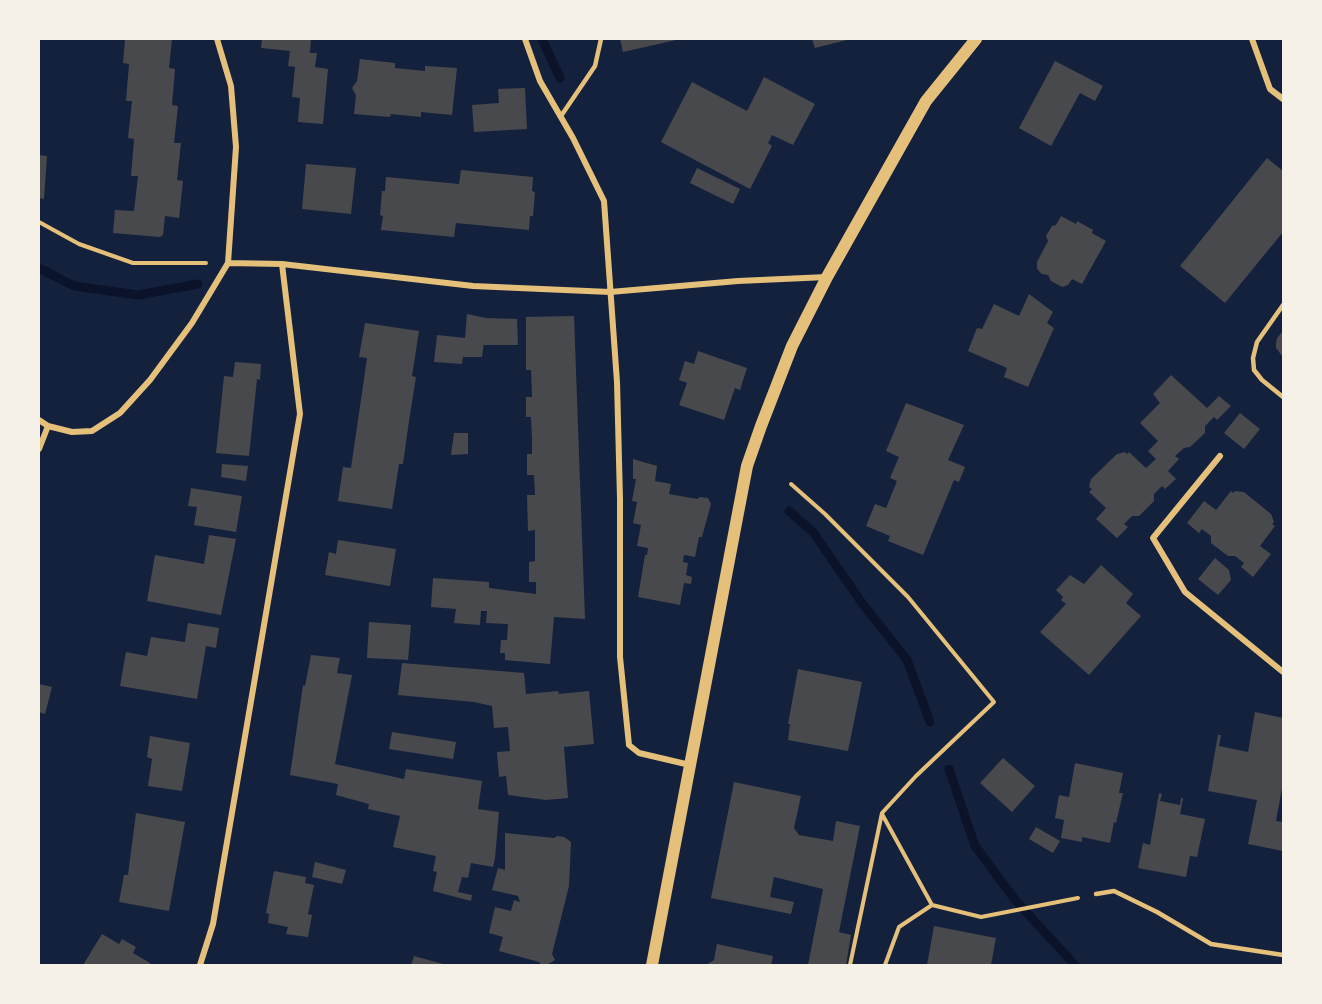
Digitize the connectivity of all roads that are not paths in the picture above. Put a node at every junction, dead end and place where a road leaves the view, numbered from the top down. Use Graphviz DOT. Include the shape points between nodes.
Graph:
graph roads {
  1 [pos="217,39"];
  2 [pos="525,39"];
  3 [pos="601,39"];
  4 [pos="976,39"];
  5 [pos="1252,39"];
  6 [pos="1283,99"];
  7 [pos="561,116"];
  8 [pos="228,263"];
  9 [pos="282,264"];
  10 [pos="827,277"];
  11 [pos="610,292"];
  12 [pos="1283,305"];
  13 [pos="1283,397"];
  14 [pos="39,420"];
  15 [pos="48,426"];
  16 [pos="39,449"];
  17 [pos="1220,456"];
  18 [pos="1283,672"];
  19 [pos="690,765"];
  20 [pos="1096,894"];
  21 [pos="1283,955"];
  22 [pos="200,965"];
  23 [pos="651,965"];
  1 -- 8 [label="street" via="231,86 236,147"];
  2 -- 7 [label="street" via="540,81"];
  3 -- 7 [label="lane" via="595,66"];
  4 -- 10 [label="main road" via="926,101"];
  5 -- 6 [label="street" via="1270,89"];
  7 -- 11 [label="street" via="604,201"];
  8 -- 9 [label="street"];
  8 -- 15 [label="street" via="192,322 150,380 120,413 92,431 72,432"];
  9 -- 11 [label="street" via="473,286"];
  9 -- 22 [label="street" via="300,414 213,924"];
  10 -- 11 [label="street"];
  10 -- 19 [label="main road" via="792,346 747,466"];
  11 -- 19 [label="street" via="617,382 620,657 629,746 639,753"];
  12 -- 13 [label="lane" via="1257,342 1253,358 1254,370"];
  14 -- 15 [label="street"];
  15 -- 16 [label="street"];
  17 -- 18 [label="street" via="1153,538 1185,592"];
  19 -- 23 [label="main road"];
  20 -- 21 [label="lane" via="1114,891 1211,944"];
}
